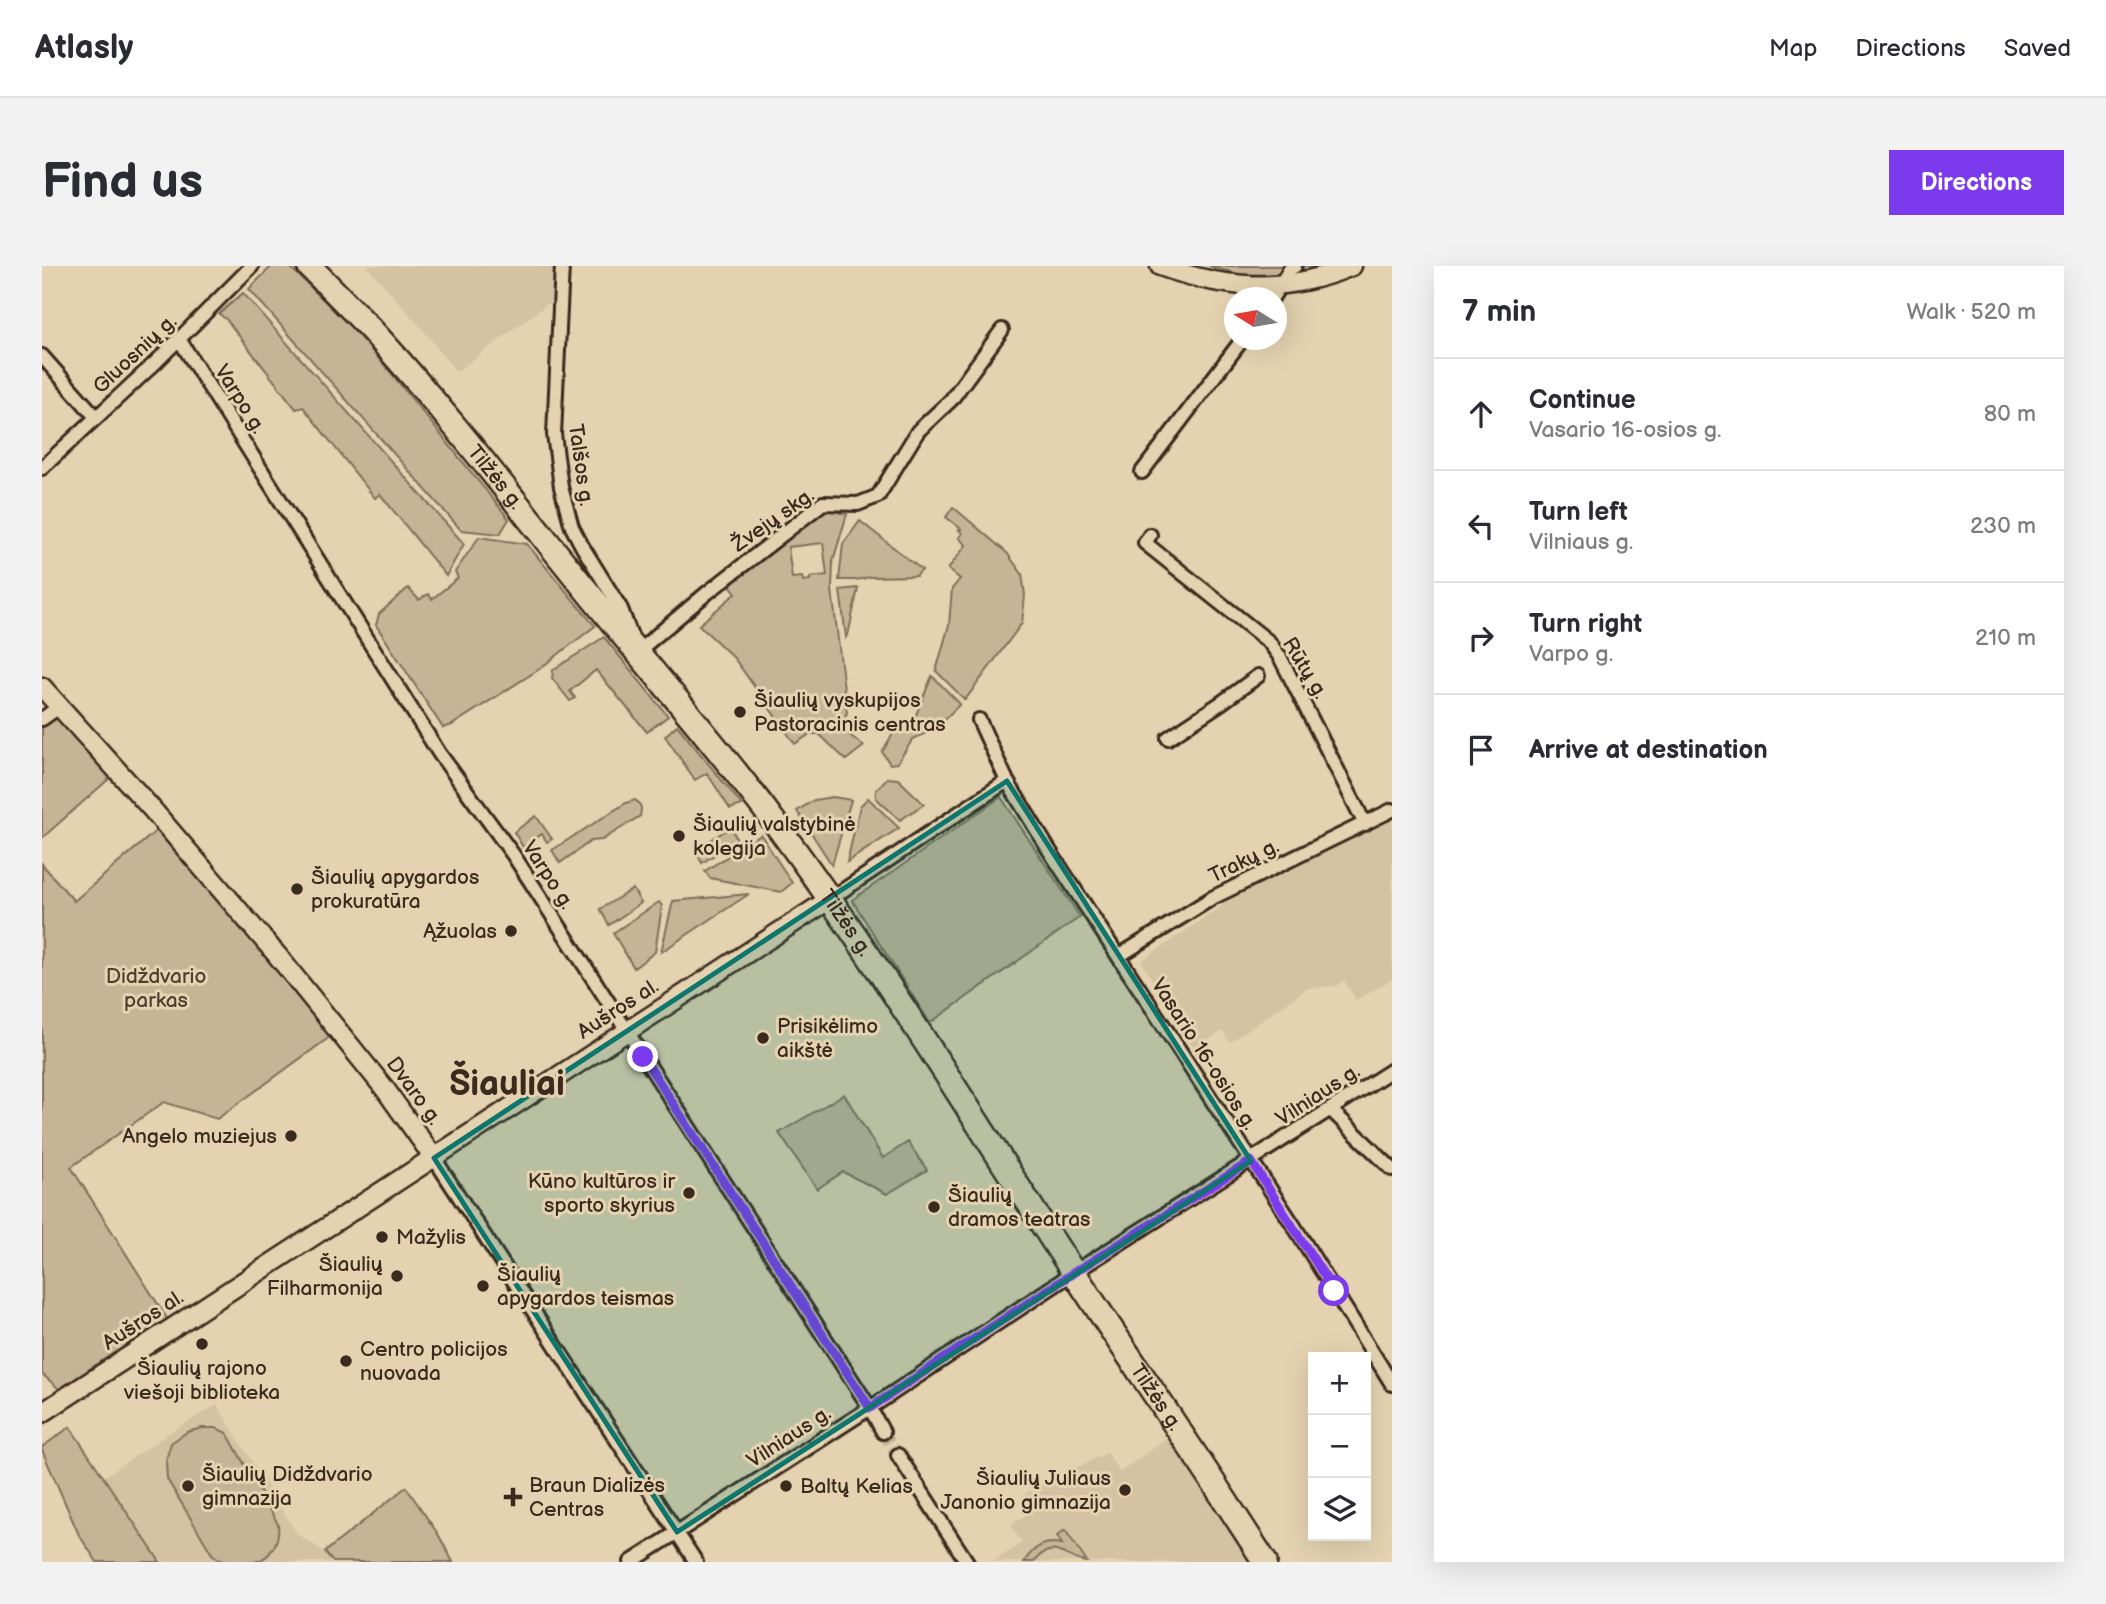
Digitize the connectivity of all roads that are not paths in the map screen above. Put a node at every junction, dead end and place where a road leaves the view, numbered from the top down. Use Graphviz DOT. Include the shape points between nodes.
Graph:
graph roads {
  1 [pos="252,266"];
  2 [pos="309,266"];
  3 [pos="562,266"];
  4 [pos="1160,266"];
  5 [pos="1352,266"];
  6 [pos="1292,267"];
  7 [pos="1247,287"];
  8 [pos="1279,287"];
  9 [pos="1287,288"];
  10 [pos="1002,330"];
  11 [pos="183,335"];
  12 [pos="1234,350"];
  13 [pos="42,356"];
  14 [pos="96,417"];
  15 [pos="42,468"];
  16 [pos="1142,472"];
  17 [pos="1150,535"];
  18 [pos="637,652"];
  19 [pos="1258,676"];
  20 [pos="42,687"];
  21 [pos="59,707"];
  22 [pos="42,719"];
  23 [pos="979,720"];
  24 [pos="1168,738"];
  25 [pos="1007,781"];
  26 [pos="1392,810"];
  27 [pos="1365,824"];
  28 [pos="830,899"];
  29 [pos="1119,956"];
  30 [pos="625,1031"];
  31 [pos="1392,1070"];
  32 [pos="1331,1110"];
  33 [pos="434,1158"];
  34 [pos="1251,1161"];
  35 [pos="1392,1169"];
  36 [pos="1073,1273"];
  37 [pos="1392,1384"];
  38 [pos="870,1408"];
  39 [pos="42,1413"];
  40 [pos="883,1432"];
  41 [pos="898,1455"];
  42 [pos="677,1532"];
  43 [pos="631,1562"];
  44 [pos="696,1562"];
  45 [pos="967,1562"];
  46 [pos="1265,1562"];
  1 -- 11 [label="street, Gluosnių g."];
  2 -- 18 [label="highway, Tilžės g." via="424,390"];
  3 -- 18 [label="street, Talšos g." via="554,435 561,487 572,527 621,609"];
  4 -- 7 [label="main road" via="1194,278"];
  5 -- 9 [label="main road"];
  6 -- 8 [label="street"];
  10 -- 18 [label="street, Žvejų skg." via="951,400 918,431 878,496 858,504 823,503"];
  11 -- 14 [label="street, Gluosnių g."];
  11 -- 30 [label="street, Varpo g." via="439,753 514,856"];
  12 -- 16 [label="street"];
  13 -- 14 [label="street"];
  14 -- 15 [label="street, Gluosnių g."];
  17 -- 27 [label="street, Rūtų g." via="1145,543 1275,650"];
  18 -- 28 [label="highway, Tilžės g." via="731,766"];
  19 -- 24 [label="street"];
  20 -- 21 [label="main road, Dvaro g."];
  21 -- 22 [label="street"];
  21 -- 33 [label="main road, Dvaro g." via="277,955"];
  23 -- 25 [label="street, Vasario 16-osios g."];
  25 -- 28 [label="street, Aušros al."];
  25 -- 29 [label="street, Vasario 16-osios g."];
  26 -- 27 [label="street, Trakų g."];
  27 -- 29 [label="street, Trakų g." via="1212,898"];
  28 -- 30 [label="main road, Aušros al."];
  28 -- 36 [label="highway, Tilžės g."];
  29 -- 34 [label="street, Vasario 16-osios g."];
  30 -- 33 [label="main road, Aušros al."];
  30 -- 38 [label="street, Varpo g."];
  31 -- 32 [label="street, Vilniaus g."];
  32 -- 34 [label="street, Vilniaus g."];
  32 -- 35 [label="street"];
  33 -- 39 [label="main road, Aušros al."];
  33 -- 42 [label="street, Dvaro g."];
  34 -- 36 [label="street, Vilniaus g."];
  34 -- 37 [label="street, Vasario 16-osios g."];
  36 -- 38 [label="street, Vilniaus g."];
  36 -- 46 [label="highway, Tilžės g."];
  38 -- 40 [label="street, Varpo g."];
  38 -- 42 [label="street, Vilniaus g."];
  41 -- 45 [label="street"];
  42 -- 43 [label="street, Vilniaus g."];
  42 -- 44 [label="street, Dvaro g."];
}
